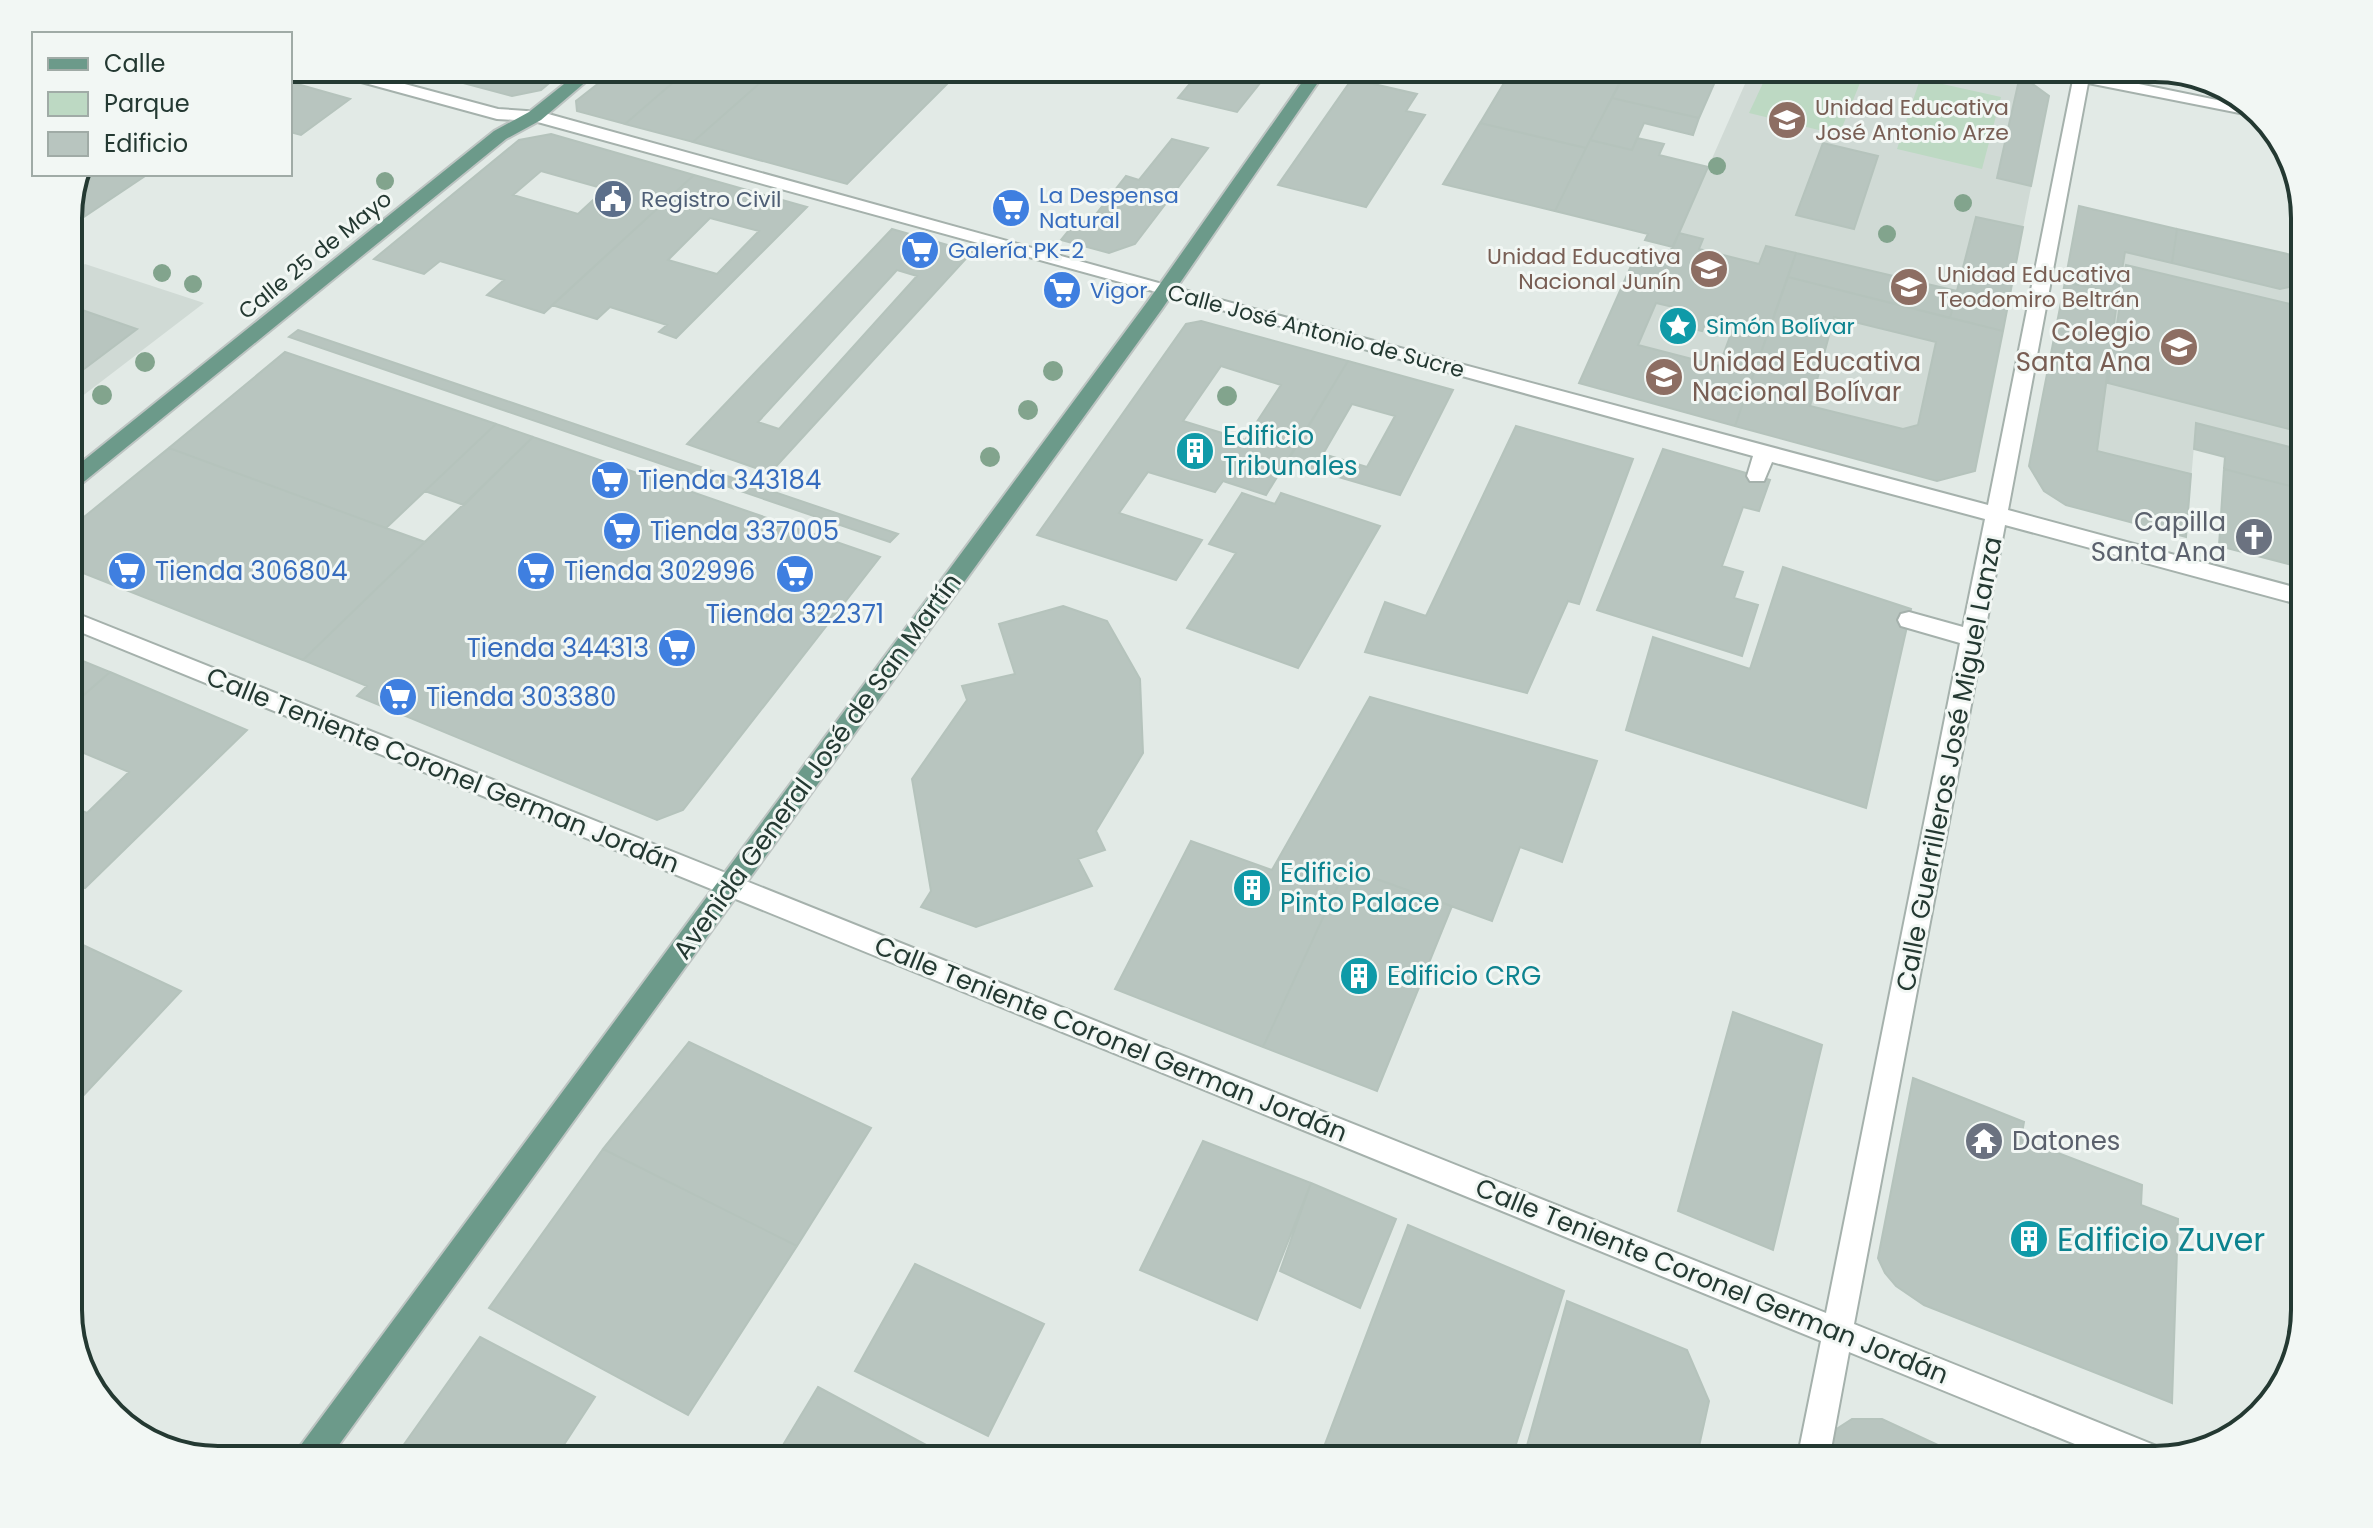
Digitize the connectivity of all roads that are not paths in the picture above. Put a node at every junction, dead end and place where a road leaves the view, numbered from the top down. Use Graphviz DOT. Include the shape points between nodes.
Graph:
graph roads {
  1 [pos="379,82"];
  2 [pos="577,82"];
  3 [pos="1310,82"];
  4 [pos="2080,82"];
  5 [pos="2124,82"];
  6 [pos="2234,108"];
  7 [pos="535,116"];
  8 [pos="1165,290"];
  9 [pos="1765,452"];
  10 [pos="82,473"];
  11 [pos="1757,476"];
  12 [pos="1998,516"];
  13 [pos="2291,594"];
  14 [pos="1909,620"];
  15 [pos="82,624"];
  16 [pos="1974,639"];
  17 [pos="730,887"];
  18 [pos="1838,1332"];
  19 [pos="319,1446"];
  20 [pos="1816,1446"];
  21 [pos="2119,1446"];
  1 -- 7 [label="street, Calle José Antonio de Sucre" via="497,114"];
  2 -- 7 [label="main road, Calle 25 de Mayo"];
  3 -- 8 [label="main road, Avenida General José de San Martín"];
  4 -- 12 [label="street, Calle Guerrilleros José Miguel Lanza"];
  5 -- 6 [label="street"];
  7 -- 8 [label="street, Calle José Antonio de Sucre"];
  7 -- 10 [label="main road, Calle 25 de Mayo" via="500,135"];
  8 -- 9 [label="street, Calle José Antonio de Sucre"];
  8 -- 17 [label="main road, Avenida General José de San Martín"];
  9 -- 11 [label="street"];
  9 -- 12 [label="street, Calle José Antonio de Sucre"];
  12 -- 13 [label="street, Calle José Antonio de Sucre"];
  12 -- 16 [label="street, Calle Guerrilleros José Miguel Lanza"];
  14 -- 16 [label="street"];
  15 -- 17 [label="street, Calle Teniente Coronel German Jordán"];
  16 -- 18 [label="street, Calle Guerrilleros José Miguel Lanza"];
  17 -- 18 [label="street, Calle Teniente Coronel German Jordán"];
  17 -- 19 [label="main road, Avenida General José de San Martín"];
  18 -- 20 [label="street, Calle Guerrilleros José Miguel Lanza"];
  18 -- 21 [label="street, Calle Teniente Coronel German Jordán"];
}
